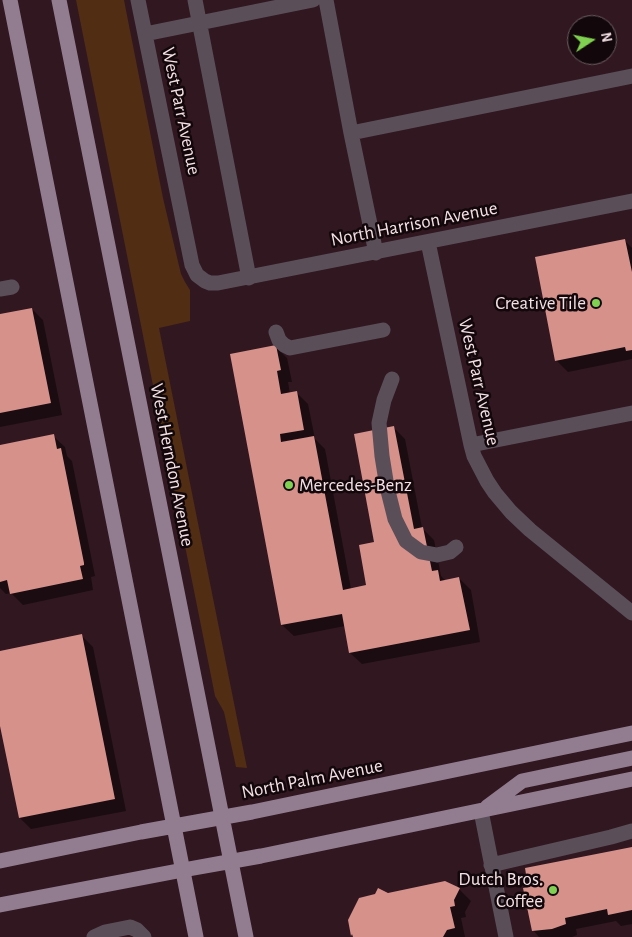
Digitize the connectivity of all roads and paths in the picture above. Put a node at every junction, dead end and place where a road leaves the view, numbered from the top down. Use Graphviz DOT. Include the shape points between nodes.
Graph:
graph roads {
  1 [pos="10,0"];
  2 [pos="59,0"];
  3 [pos="138,0"];
  4 [pos="195,0"];
  5 [pos="313,0"];
  6 [pos="326,0"];
  7 [pos="199,22"];
  8 [pos="145,34"];
  9 [pos="632,76"];
  10 [pos="351,132"];
  11 [pos="632,201"];
  12 [pos="428,242"];
  13 [pos="376,253"];
  14 [pos="249,278"];
  15 [pos="205,281"];
  16 [pos="383,330"];
  17 [pos="276,332"];
  18 [pos="392,379"];
  19 [pos="632,413"];
  20 [pos="471,445"];
  21 [pos="456,547"];
  22 [pos="632,613"];
  23 [pos="632,733"];
  24 [pos="632,758"];
  25 [pos="632,779"];
  26 [pos="481,811"];
  27 [pos="222,817"];
  28 [pos="174,825"];
  29 [pos="632,830"];
  30 [pos="0,861"];
  31 [pos="231,861"];
  32 [pos="491,865"];
  33 [pos="183,870"];
  34 [pos="0,905"];
  35 [pos="94,937"];
  36 [pos="144,937"];
  37 [pos="196,937"];
  38 [pos="246,937"];
  39 [pos="506,937"];
  1 -- 28 [label="main road"];
  2 -- 27 [label="main road, West Herndon Avenue"];
  3 -- 8 [label="street"];
  4 -- 7 [label="street"];
  5 -- 7 [label="street"];
  6 -- 10 [label="street"];
  7 -- 8 [label="street"];
  7 -- 14 [label="street"];
  8 -- 15 [label="street, West Parr Avenue" via="192,265"];
  9 -- 10 [label="street"];
  10 -- 13 [label="street"];
  11 -- 12 [label="street, North Harrison Avenue"];
  12 -- 13 [label="street, North Harrison Avenue"];
  12 -- 20 [label="street, West Parr Avenue"];
  13 -- 14 [label="street, North Harrison Avenue"];
  14 -- 15 [label="street, North Harrison Avenue" via="218,284"];
  16 -- 17 [label="street" via="290,348 278,340"];
  18 -- 21 [label="street" via="379,423 387,487 395,519 406,542 420,552 437,555"];
  19 -- 20 [label="street"];
  20 -- 22 [label="street, West Parr Avenue" via="487,481 511,512"];
  23 -- 27 [label="main road, North Palm Avenue"];
  24 -- 26 [label="main road" via="522,782"];
  25 -- 26 [label="main road"];
  26 -- 31 [label="main road"];
  26 -- 32 [label="street"];
  27 -- 28 [label="main road, North Palm Avenue"];
  27 -- 31 [label="main road, West Herndon Avenue"];
  28 -- 30 [label="main road, North Palm Avenue"];
  28 -- 33 [label="main road"];
  29 -- 32 [label="street"];
  31 -- 33 [label="main road"];
  31 -- 38 [label="main road, West Herndon Avenue"];
  32 -- 39 [label="street"];
  33 -- 34 [label="main road"];
  33 -- 37 [label="main road"];
  35 -- 36 [label="street" via="130,927"];
}
